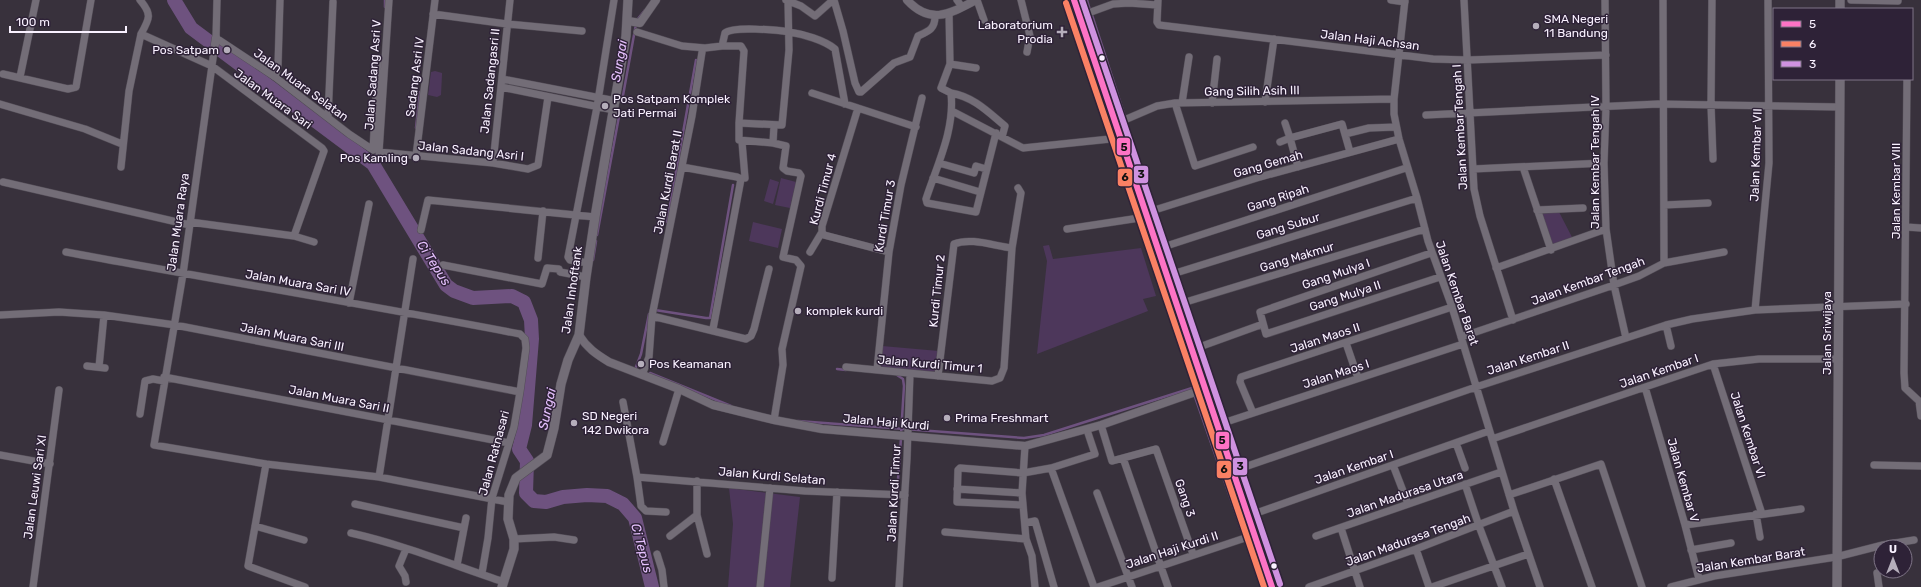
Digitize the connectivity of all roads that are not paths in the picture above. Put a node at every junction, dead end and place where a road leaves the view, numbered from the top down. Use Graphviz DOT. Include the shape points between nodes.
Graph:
graph roads {
  1 [pos="36,0"];
  2 [pos="91,0"];
  3 [pos="140,0"];
  4 [pos="217,0"];
  5 [pos="280,0"];
  6 [pos="389,0"];
  7 [pos="435,0"];
  8 [pos="510,0"];
  9 [pos="614,0"];
  10 [pos="628,0"];
  11 [pos="656,0"];
  12 [pos="787,0"];
  13 [pos="833,0"];
  14 [pos="907,0"];
  15 [pos="976,0"];
  16 [pos="1021,0"];
  17 [pos="1074,0"];
  18 [pos="1391,0"];
  19 [pos="1464,0"];
  20 [pos="1605,0"];
  21 [pos="1663,0"];
  22 [pos="1712,0"];
  23 [pos="1768,0"];
  24 [pos="1840,0"];
  25 [pos="1844,0"];
  26 [pos="1852,0"];
  27 [pos="1405,1"];
  28 [pos="333,2"];
  29 [pos="1157,3"];
  30 [pos="1898,3"];
  31 [pos="959,4"];
  32 [pos="433,14"];
  33 [pos="949,14"];
  34 [pos="935,16"];
  35 [pos="1080,16"];
  36 [pos="984,20"];
  37 [pos="628,21"];
  38 [pos="507,24"];
  39 [pos="582,30"];
  40 [pos="637,32"];
  41 [pos="789,32"];
  42 [pos="144,36"];
  43 [pos="1274,39"];
  44 [pos="216,41"];
  45 [pos="722,46"];
  46 [pos="702,52"];
  47 [pos="1027,52"];
  48 [pos="1399,54"];
  49 [pos="1606,55"];
  50 [pos="1189,57"];
  51 [pos="378,58"];
  52 [pos="1217,59"];
  53 [pos="1468,60"];
  54 [pos="950,64"];
  55 [pos="212,66"];
  56 [pos="976,68"];
  57 [pos="3,74"];
  58 [pos="275,77"];
  59 [pos="20,78"];
  60 [pos="502,79"];
  61 [pos="1840,80"];
  62 [pos="1908,80"];
  63 [pos="501,87"];
  64 [pos="812,93"];
  65 [pos="951,93"];
  66 [pos="548,97"];
  67 [pos="598,98"];
  68 [pos="922,98"];
  69 [pos="1394,99"];
  70 [pos="1212,102"];
  71 [pos="1265,102"];
  72 [pos="1179,103"];
  73 [pos="0,104"];
  74 [pos="845,104"];
  75 [pos="1662,104"];
  76 [pos="1711,105"];
  77 [pos="615,106"];
  78 [pos="1769,106"];
  79 [pos="597,107"];
  80 [pos="1606,107"];
  81 [pos="1840,107"];
  82 [pos="858,108"];
  83 [pos="952,111"];
  84 [pos="1470,114"];
  85 [pos="1426,115"];
  86 [pos="328,117"];
  87 [pos="1285,122"];
  88 [pos="739,123"];
  89 [pos="1115,124"];
  90 [pos="774,125"];
  91 [pos="916,127"];
  92 [pos="1396,127"];
  93 [pos="1344,134"];
  94 [pos="999,135"];
  95 [pos="1120,138"];
  96 [pos="1290,138"];
  97 [pos="1399,139"];
  98 [pos="742,142"];
  99 [pos="773,142"];
  100 [pos="1280,142"];
  101 [pos="122,144"];
  102 [pos="1253,147"];
  103 [pos="378,149"];
  104 [pos="1350,152"];
  105 [pos="416,156"];
  106 [pos="1713,159"];
  107 [pos="939,163"];
  108 [pos="1604,163"];
  109 [pos="493,164"];
  110 [pos="121,167"];
  111 [pos="682,167"];
  112 [pos="1298,167"];
  113 [pos="1522,167"];
  114 [pos="1406,168"];
  115 [pos="986,169"];
  116 [pos="1473,169"];
  117 [pos="745,178"];
  118 [pos="933,178"];
  119 [pos="3,182"];
  120 [pos="1018,188"];
  121 [pos="980,192"];
  122 [pos="1417,198"];
  123 [pos="1708,203"];
  124 [pos="369,204"];
  125 [pos="1664,205"];
  126 [pos="1582,208"];
  127 [pos="1537,210"];
  128 [pos="543,211"];
  129 [pos="577,215"];
  130 [pos="1145,215"];
  131 [pos="595,217"];
  132 [pos="190,223"];
  133 [pos="1906,228"];
  134 [pos="1921,228"];
  135 [pos="1067,229"];
  136 [pos="1606,229"];
  137 [pos="421,230"];
  138 [pos="1422,230"];
  139 [pos="822,232"];
  140 [pos="294,236"];
  141 [pos="314,242"];
  142 [pos="1012,248"];
  143 [pos="1157,249"];
  144 [pos="1551,250"];
  145 [pos="66,252"];
  146 [pos="810,252"];
  147 [pos="889,252"];
  148 [pos="1724,252"];
  149 [pos="1432,253"];
  150 [pos="538,258"];
  151 [pos="414,259"];
  152 [pos="588,263"];
  153 [pos="1664,263"];
  154 [pos="443,265"];
  155 [pos="1496,268"];
  156 [pos="769,269"];
  157 [pos="183,274"];
  158 [pos="1166,276"];
  159 [pos="586,277"];
  160 [pos="1440,277"];
  161 [pos="1614,285"];
  162 [pos="349,303"];
  163 [pos="1906,304"];
  164 [pos="1176,306"];
  165 [pos="1452,307"];
  166 [pos="1839,308"];
  167 [pos="1756,310"];
  168 [pos="406,312"];
  169 [pos="104,315"];
  170 [pos="0,316"];
  171 [pos="652,316"];
  172 [pos="1513,320"];
  173 [pos="1263,324"];
  174 [pos="175,325"];
  175 [pos="1666,325"];
  176 [pos="713,329"];
  177 [pos="579,335"];
  178 [pos="1626,338"];
  179 [pos="525,339"];
  180 [pos="1462,341"];
  181 [pos="1346,343"];
  182 [pos="1671,346"];
  183 [pos="1191,350"];
  184 [pos="1840,359"];
  185 [pos="1713,364"];
  186 [pos="87,366"];
  187 [pos="846,367"];
  188 [pos="397,368"];
  189 [pos="877,370"];
  190 [pos="910,374"];
  191 [pos="642,375"];
  192 [pos="938,376"];
  193 [pos="1358,378"];
  194 [pos="164,379"];
  195 [pos="1476,387"];
  196 [pos="1645,387"];
  197 [pos="679,389"];
  198 [pos="1204,389"];
  199 [pos="59,390"];
  200 [pos="520,392"];
  201 [pos="623,402"];
  202 [pos="1253,413"];
  203 [pos="140,414"];
  204 [pos="1921,416"];
  205 [pos="774,418"];
  206 [pos="390,420"];
  207 [pos="1221,423"];
  208 [pos="1102,425"];
  209 [pos="1087,430"];
  210 [pos="1489,431"];
  211 [pos="908,432"];
  212 [pos="1492,439"];
  213 [pos="663,442"];
  214 [pos="509,443"];
  215 [pos="1456,443"];
  216 [pos="1025,446"];
  217 [pos="0,454"];
  218 [pos="1123,458"];
  219 [pos="50,464"];
  220 [pos="266,464"];
  221 [pos="1393,465"];
  222 [pos="1874,466"];
  223 [pos="1921,466"];
  224 [pos="1051,468"];
  225 [pos="1465,468"];
  226 [pos="1233,471"];
  227 [pos="1023,472"];
  228 [pos="1502,472"];
  229 [pos="380,477"];
  230 [pos="637,477"];
  231 [pos="1554,479"];
  232 [pos="697,481"];
  233 [pos="1466,484"];
  234 [pos="770,488"];
  235 [pos="957,489"];
  236 [pos="837,492"];
  237 [pos="1022,493"];
  238 [pos="1097,493"];
  239 [pos="905,495"];
  240 [pos="1509,495"];
  241 [pos="501,500"];
  242 [pos="355,504"];
  243 [pos="1408,504"];
  244 [pos="1023,505"];
  245 [pos="1801,509"];
  246 [pos="1514,511"];
  247 [pos="666,512"];
  248 [pos="697,514"];
  249 [pos="1759,514"];
  250 [pos="1248,516"];
  251 [pos="466,518"];
  252 [pos="1025,523"];
  253 [pos="1685,525"];
  254 [pos="256,526"];
  255 [pos="1479,526"];
  256 [pos="464,528"];
  257 [pos="1341,528"];
  258 [pos="945,532"];
  259 [pos="351,533"];
  260 [pos="1254,535"];
  261 [pos="670,536"];
  262 [pos="1316,536"];
  263 [pos="1760,537"];
  264 [pos="514,539"];
  265 [pos="1026,539"];
  266 [pos="304,540"];
  267 [pos="574,540"];
  268 [pos="1914,540"];
  269 [pos="1731,543"];
  270 [pos="406,548"];
  271 [pos="1416,549"];
  272 [pos="1691,550"];
  273 [pos="657,554"];
  274 [pos="707,554"];
  275 [pos="1193,554"];
  276 [pos="1528,554"];
  277 [pos="1836,557"];
  278 [pos="457,565"];
  279 [pos="1160,565"];
  280 [pos="1494,565"];
  281 [pos="1355,572"];
  282 [pos="482,573"];
  283 [pos="1128,576"];
  284 [pos="832,578"];
  285 [pos="1699,579"];
  286 [pos="406,582"];
  287 [pos="501,582"];
  288 [pos="1688,585"];
  289 [pos="33,587"];
  290 [pos="305,587"];
  291 [pos="664,587"];
  292 [pos="760,587"];
  293 [pos="899,587"];
  294 [pos="1035,587"];
  295 [pos="1054,587"];
  296 [pos="1094,587"];
  297 [pos="1098,587"];
  298 [pos="1132,587"];
  299 [pos="1168,587"];
  300 [pos="1272,587"];
  301 [pos="1309,587"];
  302 [pos="1360,587"];
  303 [pos="1429,587"];
  304 [pos="1432,587"];
  305 [pos="1502,587"];
  306 [pos="1538,587"];
  307 [pos="1592,587"];
  308 [pos="1642,587"];
  309 [pos="1671,587"];
  310 [pos="1837,587"];
  1 -- 59 [label="street"];
  2 -- 59 [label="street" via="76,87 68,89"];
  3 -- 42 [label="street" via="149,15"];
  4 -- 44 [label="street, Jalan Muara Raya"];
  5 -- 58 [label="street" via="278,65"];
  6 -- 103 [label="street, Jalan Sadang Asri V"];
  7 -- 32 [label="street, Sadang Asri IV"];
  8 -- 38 [label="street, Jalan Sadangasri II"];
  9 -- 67 [label="street"];
  10 -- 37 [label="main road, Jalan Inhoftank"];
  11 -- 37 [label="street" via="640,23"];
  12 -- 13 [label="street" via="815,16"];
  12 -- 41 [label="street"];
  13 -- 34 [label="street" via="844,31 859,92 894,64 910,57 918,36 931,30 935,24"];
  14 -- 34 [label="street" via="922,11"];
  15 -- 31 [label="street"];
  15 -- 36 [label="street"];
  16 -- 47 [label="street" via="1030,36"];
  17 -- 35 [label="main road"];
  18 -- 27 [label="street"];
  19 -- 53 [label="street, Jalan Kembar Tengah I"];
  20 -- 49 [label="street, Jalan Kembar Tengah IV"];
  21 -- 75 [label="street"];
  22 -- 76 [label="street"];
  23 -- 78 [label="street, Jalan Kembar VII"];
  24 -- 25 [label="street"];
  26 -- 30 [label="street"];
  27 -- 48 [label="street, Jalan Kembar Barat"];
  28 -- 86 [label="street"];
  29 -- 35 [label="street" via="1113,4"];
  29 -- 43 [label="street, Jalan Haji Achsan" via="1159,25"];
  31 -- 33 [label="street"];
  32 -- 38 [label="street"];
  32 -- 105 [label="street, Sadang Asri IV"];
  33 -- 34 [label="street"];
  33 -- 54 [label="street"];
  35 -- 89 [label="main road"];
  37 -- 77 [label="main road, Jalan Inhoftank"];
  38 -- 39 [label="street"];
  38 -- 60 [label="street, Jalan Sadangasri II"];
  40 -- 45 [label="street" via="682,46"];
  41 -- 45 [label="street" via="730,30 725,33"];
  41 -- 74 [label="street" via="835,49"];
  41 -- 90 [label="street" via="782,125"];
  42 -- 55 [label="street, Jalan Muara Sari"];
  42 -- 101 [label="street" via="129,91"];
  43 -- 48 [label="street, Jalan Haji Achsan"];
  43 -- 71 [label="street"];
  44 -- 55 [label="street, Jalan Muara Raya"];
  44 -- 58 [label="street, Jalan Muara Selatan"];
  45 -- 88 [label="street" via="741,46 744,51"];
  46 -- 111 [label="street, Jalan Kurdi Barat II"];
  48 -- 53 [label="street, Jalan Haji Achsan" via="1433,59"];
  48 -- 69 [label="street, Jalan Kembar Barat"];
  49 -- 53 [label="street, Jalan Haji Achsan"];
  49 -- 80 [label="street, Jalan Kembar Tengah IV"];
  50 -- 72 [label="street"];
  51 -- 103 [label="street"];
  52 -- 70 [label="street"];
  53 -- 84 [label="street, Jalan Kembar Tengah I"];
  54 -- 56 [label="street"];
  54 -- 65 [label="street" via="941,88"];
  55 -- 132 [label="street, Jalan Muara Raya"];
  55 -- 140 [label="street, Jalan Muara Sari" via="324,151"];
  57 -- 59 [label="street"];
  58 -- 86 [label="street, Jalan Muara Selatan"];
  60 -- 63 [label="street, Jalan Sadangasri II"];
  60 -- 67 [label="street"];
  61 -- 81 [label="main road, Jalan Sriwijaya"];
  62 -- 133 [label="street, Jalan Kembar VIII"];
  63 -- 66 [label="street"];
  63 -- 109 [label="street, Jalan Sadangasri II"];
  64 -- 74 [label="street"];
  65 -- 83 [label="street"];
  65 -- 94 [label="street" via="977,102 1005,126"];
  66 -- 79 [label="street"];
  66 -- 109 [label="street, Jalan Sadang Asri I" via="538,165 528,169"];
  67 -- 77 [label="street"];
  67 -- 79 [label="street"];
  68 -- 91 [label="street, Kurdi Timur 3"];
  69 -- 71 [label="street, Gang Silih Asih III"];
  69 -- 92 [label="street, Jalan Kembar Barat"];
  70 -- 71 [label="street, Gang Silih Asih III"];
  70 -- 72 [label="street, Gang Silih Asih III"];
  72 -- 89 [label="street, Gang Silih Asih III" via="1157,106"];
  72 -- 102 [label="street" via="1195,166"];
  73 -- 101 [label="street" via="85,129"];
  74 -- 82 [label="street"];
  75 -- 76 [label="street"];
  75 -- 80 [label="street"];
  75 -- 125 [label="street"];
  76 -- 78 [label="street"];
  76 -- 106 [label="street"];
  77 -- 79 [label="street"];
  77 -- 131 [label="main road, Jalan Inhoftank"];
  78 -- 81 [label="street"];
  78 -- 167 [label="street, Jalan Kembar VII" via="1769,163"];
  79 -- 129 [label="street"];
  80 -- 84 [label="street"];
  80 -- 108 [label="street, Jalan Kembar Tengah IV"];
  81 -- 166 [label="main road, Jalan Sriwijaya"];
  82 -- 91 [label="street"];
  82 -- 139 [label="street, Kurdi Timur 4"];
  83 -- 94 [label="street"];
  83 -- 107 [label="street" via="948,137"];
  84 -- 85 [label="street"];
  84 -- 116 [label="street, Jalan Kembar Tengah I"];
  86 -- 103 [label="street, Jalan Muara Selatan" via="349,134"];
  87 -- 96 [label="street"];
  88 -- 90 [label="street"];
  88 -- 98 [label="street" via="739,138"];
  89 -- 95 [label="main road"];
  90 -- 99 [label="street"];
  91 -- 147 [label="street, Kurdi Timur 3" via="901,185"];
  92 -- 93 [label="street" via="1369,128"];
  92 -- 97 [label="street, Jalan Kembar Barat"];
  93 -- 96 [label="street" via="1342,124"];
  93 -- 104 [label="street"];
  94 -- 95 [label="street" via="1023,148"];
  94 -- 115 [label="street"];
  95 -- 130 [label="main road"];
  96 -- 100 [label="street"];
  96 -- 112 [label="street"];
  97 -- 104 [label="street, Gang Gemah"];
  97 -- 114 [label="street, Jalan Kembar Barat"];
  98 -- 99 [label="street"];
  98 -- 117 [label="street"];
  99 -- 205 [label="street" via="787,147 784,170 799,173 801,176 783,257 796,260 801,266 782,349 784,365"];
  101 -- 110 [label="street"];
  103 -- 105 [label="street, Jalan Sadang Asri I"];
  104 -- 112 [label="street, Gang Gemah"];
  105 -- 109 [label="street, Jalan Sadang Asri I"];
  107 -- 115 [label="street" via="974,173 976,166"];
  107 -- 118 [label="street"];
  108 -- 113 [label="street"];
  108 -- 136 [label="street, Jalan Kembar Tengah IV"];
  111 -- 171 [label="street, Jalan Kurdi Barat II"];
  111 -- 176 [label="street" via="737,177 741,180"];
  112 -- 130 [label="street, Gang Gemah"];
  113 -- 116 [label="street"];
  113 -- 127 [label="street"];
  114 -- 122 [label="street, Jalan Kembar Barat"];
  114 -- 143 [label="street, Gang Ripah"];
  115 -- 121 [label="street"];
  116 -- 155 [label="street, Jalan Kembar Tengah I" via="1480,216"];
  118 -- 121 [label="street"];
  118 -- 121 [label="street" via="926,201 975,212"];
  119 -- 132 [label="street"];
  120 -- 142 [label="street, Jalan Kurdi Timur 1" via="1021,193"];
  122 -- 138 [label="street, Jalan Kembar Barat"];
  122 -- 158 [label="street, Gang Subur"];
  123 -- 125 [label="street"];
  124 -- 162 [label="street"];
  125 -- 153 [label="street"];
  126 -- 127 [label="street"];
  127 -- 144 [label="street"];
  128 -- 129 [label="street"];
  128 -- 137 [label="street" via="428,200"];
  128 -- 150 [label="street"];
  129 -- 131 [label="street"];
  129 -- 152 [label="street" via="568,257 570,260"];
  130 -- 135 [label="street, Gang Gemah"];
  130 -- 143 [label="main road"];
  131 -- 152 [label="main road, Jalan Inhoftank"];
  132 -- 140 [label="street"];
  132 -- 157 [label="street, Jalan Muara Raya"];
  133 -- 134 [label="street"];
  133 -- 163 [label="street, Jalan Kembar VIII"];
  136 -- 144 [label="street"];
  136 -- 161 [label="street, Jalan Kembar Tengah IV"];
  138 -- 149 [label="street, Jalan Kembar Barat"];
  138 -- 164 [label="street, Gang Makmur"];
  139 -- 146 [label="street"];
  139 -- 147 [label="street, Kurdi Timur 4" via="824,235"];
  140 -- 141 [label="street"];
  142 -- 192 [label="street, Kurdi Timur 2" via="980,243 954,244"];
  142 -- 192 [label="street, Jalan Kurdi Timur 1" via="1004,368 1000,378 992,381"];
  143 -- 158 [label="main road"];
  144 -- 155 [label="street"];
  145 -- 157 [label="street, Jalan Muara Sari IV"];
  147 -- 189 [label="street, Kurdi Timur 3"];
  148 -- 153 [label="street, Jalan Kembar Tengah"];
  149 -- 160 [label="street, Jalan Kembar Barat"];
  149 -- 173 [label="street, Gang Mulya I" via="1260,312"];
  151 -- 168 [label="street"];
  152 -- 159 [label="main road, Jalan Inhoftank"];
  153 -- 161 [label="street, Jalan Kembar Tengah"];
  154 -- 159 [label="street" via="542,284 547,268"];
  155 -- 172 [label="street, Jalan Kembar Tengah I"];
  156 -- 176 [label="street" via="751,336 746,339"];
  157 -- 162 [label="street, Jalan Muara Sari IV"];
  157 -- 174 [label="street, Jalan Muara Raya"];
  158 -- 164 [label="main road"];
  159 -- 177 [label="main road, Jalan Inhoftank"];
  160 -- 165 [label="street, Jalan Kembar Barat"];
  160 -- 173 [label="street, Gang Mulya II" via="1266,334"];
  161 -- 172 [label="street, Jalan Kembar Tengah"];
  161 -- 178 [label="street, Jalan Kembar Tengah IV"];
  162 -- 168 [label="street, Jalan Muara Sari IV"];
  163 -- 166 [label="street, Jalan Kembar II"];
  163 -- 204 [label="street, Jalan Kembar VIII" via="1905,386 1919,401"];
  164 -- 183 [label="main road"];
  165 -- 180 [label="street, Jalan Kembar Barat"];
  165 -- 181 [label="street, Jalan Maos II"];
  166 -- 167 [label="street, Jalan Kembar II"];
  166 -- 184 [label="main road, Jalan Sriwijaya"];
  167 -- 175 [label="street, Jalan Kembar II"];
  168 -- 179 [label="street, Jalan Muara Sari IV" via="520,334"];
  168 -- 188 [label="street"];
  169 -- 170 [label="street, Jalan Muara Sari III" via="59,312"];
  169 -- 174 [label="street, Jalan Muara Sari III"];
  169 -- 186 [label="street" via="102,367"];
  171 -- 176 [label="street"];
  171 -- 191 [label="street, Jalan Kurdi Barat II" via="649,357"];
  172 -- 180 [label="street, Jalan Kembar Tengah"];
  173 -- 183 [label="street"];
  174 -- 188 [label="street, Jalan Muara Sari III"];
  174 -- 194 [label="street, Jalan Muara Raya"];
  175 -- 178 [label="street, Jalan Kembar II"];
  175 -- 182 [label="street"];
  177 -- 191 [label="street, Jalan Haji Kurdi" via="593,353"];
  177 -- 241 [label="main road, Jalan Inhoftank" via="561,384 547,455 516,478"];
  178 -- 195 [label="street, Jalan Kembar II"];
  179 -- 200 [label="street, Jalan Ratnasari"];
  180 -- 193 [label="street, Jalan Maos I"];
  180 -- 195 [label="street, Jalan Kembar Barat"];
  181 -- 193 [label="street"];
  181 -- 202 [label="street, Jalan Maos II" via="1242,377 1240,382"];
  183 -- 198 [label="main road"];
  184 -- 185 [label="street, Jalan Kembar I" via="1759,359"];
  184 -- 277 [label="main road, Jalan Sriwijaya"];
  185 -- 196 [label="street, Jalan Kembar I"];
  185 -- 249 [label="street, Jalan Kembar VI"];
  187 -- 189 [label="street, Jalan Kurdi Timur 1"];
  188 -- 200 [label="street, Jalan Muara Sari III"];
  188 -- 206 [label="street"];
  189 -- 190 [label="street, Jalan Kurdi Timur 1"];
  190 -- 192 [label="street, Jalan Kurdi Timur 1"];
  190 -- 211 [label="street, Jalan Kurdi Timur"];
  191 -- 197 [label="street, Jalan Haji Kurdi"];
  193 -- 202 [label="street, Jalan Maos I"];
  194 -- 203 [label="street, Jalan Muara Sari II" via="145,381"];
  194 -- 206 [label="street, Jalan Muara Sari II"];
  194 -- 220 [label="street, Jalan Muara Raya" via="154,445"];
  195 -- 210 [label="street, Jalan Kembar Barat"];
  195 -- 226 [label="street, Jalan Kembar II"];
  196 -- 212 [label="street, Jalan Kembar I"];
  196 -- 253 [label="street, Jalan Kembar V"];
  197 -- 205 [label="street, Jalan Haji Kurdi" via="718,406"];
  197 -- 213 [label="street"];
  198 -- 207 [label="main road"];
  198 -- 208 [label="street, Jalan Haji Kurdi"];
  199 -- 219 [label="street, Jalan Leuwi Sari XI"];
  200 -- 214 [label="street, Jalan Ratnasari"];
  201 -- 230 [label="street"];
  202 -- 207 [label="street, Jalan Maos I"];
  205 -- 211 [label="street, Jalan Haji Kurdi" via="822,429"];
  206 -- 214 [label="street, Jalan Muara Sari II"];
  206 -- 229 [label="street"];
  207 -- 226 [label="main road"];
  208 -- 209 [label="street, Jalan Haji Kurdi"];
  208 -- 218 [label="street" via="1112,461"];
  209 -- 216 [label="street, Jalan Haji Kurdi"];
  209 -- 224 [label="street" via="1094,454"];
  210 -- 212 [label="street, Jalan Kembar Barat"];
  210 -- 215 [label="street, Jalan Kembar I"];
  211 -- 216 [label="street, Jalan Haji Kurdi"];
  211 -- 239 [label="street, Jalan Kurdi Timur"];
  212 -- 228 [label="street, Jalan Kembar Barat"];
  214 -- 241 [label="street, Jalan Ratnasari"];
  215 -- 221 [label="street, Jalan Kembar I"];
  215 -- 225 [label="street"];
  216 -- 227 [label="street"];
  217 -- 219 [label="street"];
  218 -- 275 [label="street, Gang 3" via="1156,449"];
  218 -- 279 [label="street"];
  219 -- 289 [label="street, Jalan Leuwi Sari XI"];
  220 -- 229 [label="street"];
  220 -- 254 [label="street"];
  221 -- 243 [label="street"];
  221 -- 250 [label="street, Jalan Kembar I"];
  222 -- 223 [label="street"];
  224 -- 227 [label="street"];
  224 -- 296 [label="street"];
  226 -- 250 [label="main road"];
  227 -- 235 [label="street" via="959,469"];
  227 -- 237 [label="street"];
  228 -- 233 [label="street, Jalan Madurasa Utara"];
  228 -- 240 [label="street, Jalan Kembar Barat"];
  229 -- 241 [label="street"];
  230 -- 232 [label="street, Jalan Kurdi Selatan"];
  230 -- 247 [label="street" via="642,509"];
  231 -- 240 [label="street"];
  231 -- 307 [label="street"];
  231 -- 308 [label="street" via="1601,464"];
  232 -- 234 [label="street, Jalan Kurdi Selatan"];
  232 -- 248 [label="street"];
  233 -- 243 [label="street, Jalan Madurasa Utara"];
  233 -- 255 [label="street"];
  234 -- 236 [label="street, Jalan Kurdi Selatan"];
  234 -- 292 [label="street"];
  235 -- 237 [label="street"];
  235 -- 244 [label="street" via="957,502"];
  236 -- 239 [label="street, Jalan Kurdi Selatan"];
  236 -- 284 [label="street"];
  237 -- 244 [label="street"];
  238 -- 283 [label="street"];
  239 -- 293 [label="street, Jalan Kurdi Timur"];
  240 -- 246 [label="street, Jalan Kembar Barat"];
  241 -- 264 [label="main road, Jalan Inhoftank"];
  241 -- 282 [label="street, Jalan Ratnasari" via="488,538"];
  242 -- 256 [label="street"];
  243 -- 257 [label="street, Jalan Madurasa Utara"];
  244 -- 252 [label="street"];
  245 -- 249 [label="street"];
  246 -- 255 [label="street, Jalan Madurasa Tengah"];
  246 -- 276 [label="street, Jalan Kembar Barat"];
  248 -- 261 [label="street"];
  248 -- 274 [label="street"];
  249 -- 253 [label="street"];
  249 -- 263 [label="street, Jalan Kembar VI"];
  250 -- 260 [label="main road"];
  251 -- 256 [label="street"];
  252 -- 265 [label="street"];
  252 -- 295 [label="street" via="1035,521"];
  253 -- 272 [label="street, Jalan Kembar V"];
  254 -- 266 [label="street"];
  254 -- 290 [label="street" via="248,566"];
  255 -- 271 [label="street, Jalan Madurasa Tengah"];
  255 -- 280 [label="street"];
  256 -- 278 [label="street"];
  257 -- 262 [label="street, Jalan Madurasa Utara"];
  257 -- 281 [label="street"];
  258 -- 265 [label="street"];
  259 -- 270 [label="street"];
  260 -- 275 [label="street, Jalan Haji Kurdi II"];
  260 -- 300 [label="main road"];
  264 -- 267 [label="street" via="554,537"];
  264 -- 287 [label="main road, Jalan Inhoftank" via="514,549"];
  265 -- 294 [label="street" via="1032,556"];
  268 -- 277 [label="street, Jalan Kembar Barat"];
  269 -- 272 [label="street"];
  270 -- 278 [label="street"];
  270 -- 286 [label="street" via="399,566"];
  271 -- 281 [label="street, Jalan Madurasa Tengah"];
  271 -- 303 [label="street"];
  272 -- 285 [label="street, Jalan Kembar V"];
  273 -- 291 [label="street"];
  275 -- 279 [label="street, Jalan Haji Kurdi II"];
  276 -- 280 [label="street"];
  276 -- 306 [label="street, Jalan Kembar Barat"];
  277 -- 285 [label="street, Jalan Kembar Barat"];
  277 -- 310 [label="main road, Jalan Sriwijaya"];
  278 -- 282 [label="street"];
  279 -- 283 [label="street, Jalan Haji Kurdi II"];
  279 -- 299 [label="street"];
  280 -- 304 [label="street"];
  280 -- 305 [label="street"];
  281 -- 301 [label="street, Jalan Madurasa Tengah"];
  281 -- 302 [label="street"];
  282 -- 287 [label="street"];
  283 -- 297 [label="street, Jalan Haji Kurdi II"];
  283 -- 298 [label="street"];
  285 -- 288 [label="street, Jalan Kembar Barat"];
  288 -- 309 [label="street, Jalan Kembar Barat"];
}
